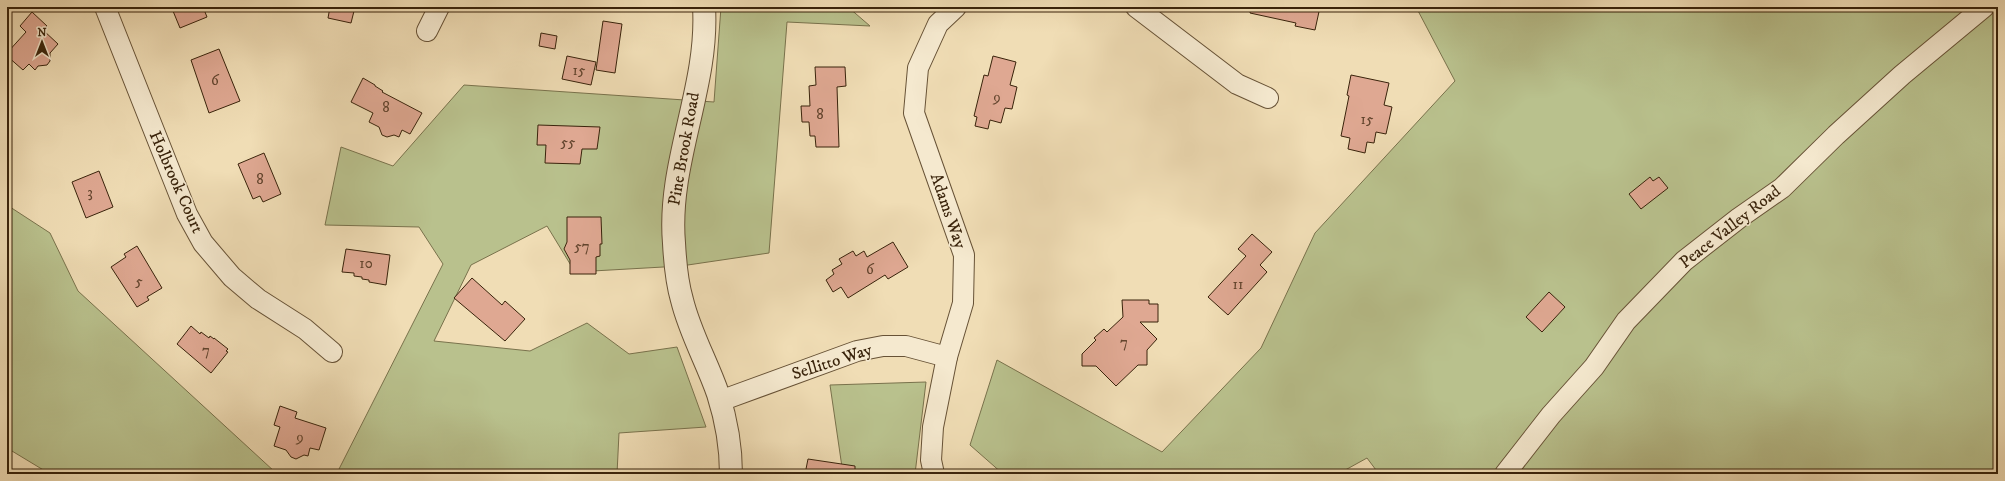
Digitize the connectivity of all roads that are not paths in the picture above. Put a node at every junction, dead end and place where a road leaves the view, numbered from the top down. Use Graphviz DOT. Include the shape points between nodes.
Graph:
graph roads {
  1 [pos="105,7"];
  2 [pos="439,7"];
  3 [pos="704,7"];
  4 [pos="956,7"];
  5 [pos="1136,7"];
  6 [pos="1984,7"];
  7 [pos="427,31"];
  8 [pos="1268,98"];
  9 [pos="332,352"];
  10 [pos="947,357"];
  11 [pos="720,401"];
  12 [pos="731,474"];
  13 [pos="934,474"];
  14 [pos="1505,474"];
  1 -- 9 [label="street, Holbrook Court" via="187,214 204,243 232,278 258,299 305,329"];
  2 -- 7 [label="street"];
  3 -- 11 [label="street, Pine Brook Road" via="702,52 676,176 674,244 682,300"];
  4 -- 10 [label="street, Adams Way" via="938,24 918,68 914,113 964,255 963,302"];
  5 -- 8 [label="street" via="1237,84"];
  6 -- 14 [label="street, Peace Valley Road" via="1902,75 1782,188 1684,261 1626,321 1594,367 1551,415"];
  10 -- 11 [label="street, Sellitto Way" via="906,346 883,346 856,351"];
  10 -- 13 [label="street, Adams Way" via="933,427 931,460"];
  11 -- 12 [label="street, Pine Brook Road" via="731,459"];
}
